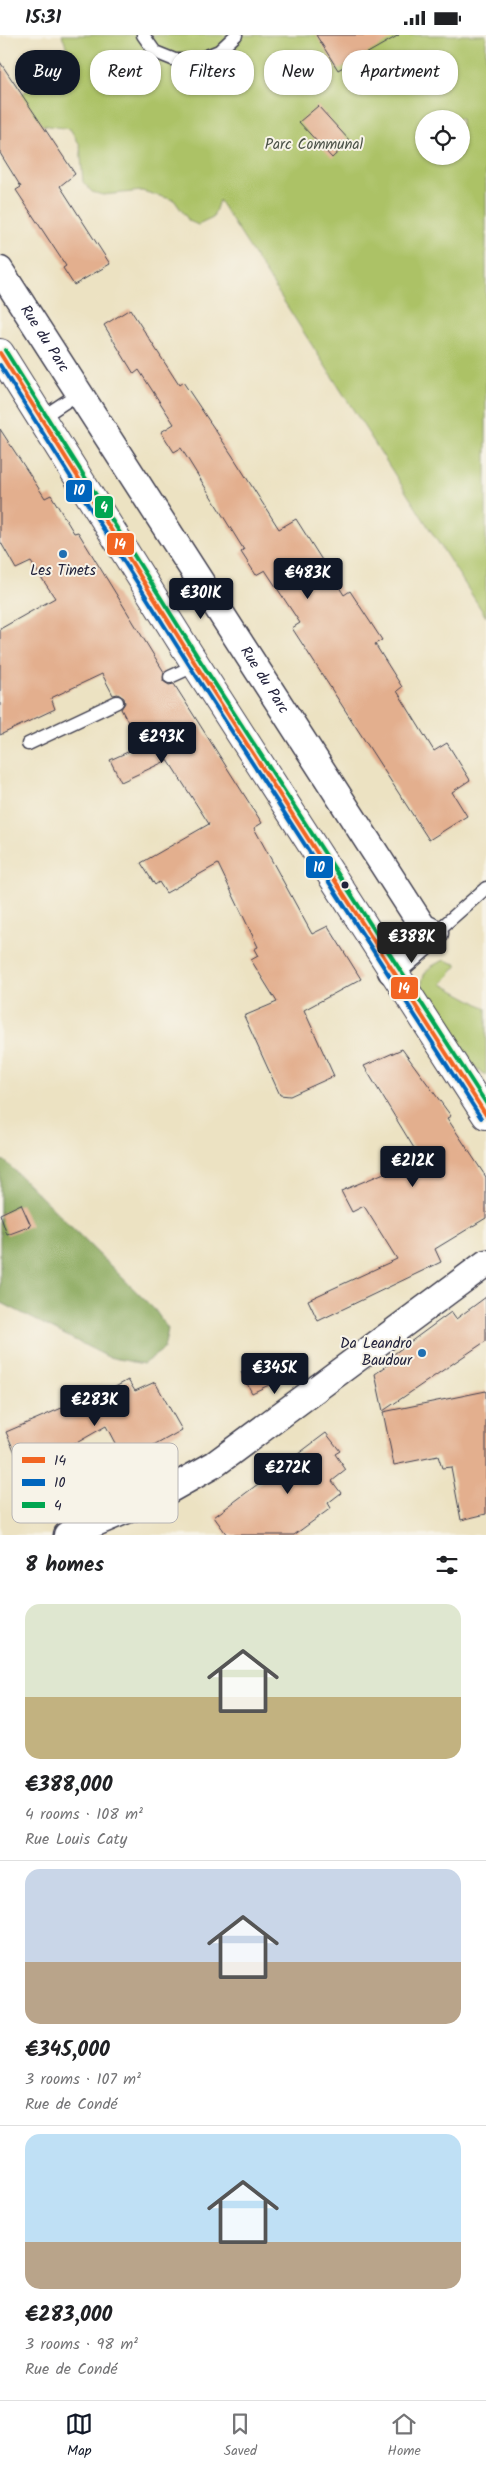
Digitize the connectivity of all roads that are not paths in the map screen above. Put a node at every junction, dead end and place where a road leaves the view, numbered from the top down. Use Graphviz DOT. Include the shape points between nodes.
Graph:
graph roads {
  1 [pos="143,35"];
  2 [pos="236,35"];
  3 [pos="0,270"];
  4 [pos="0,353"];
  5 [pos="79,393"];
  6 [pos="41,418"];
  7 [pos="196,665"];
  8 [pos="170,677"];
  9 [pos="117,702"];
  10 [pos="28,744"];
  11 [pos="486,888"];
  12 [pos="435,933"];
  13 [pos="391,971"];
  14 [pos="486,1115"];
  15 [pos="486,1263"];
  16 [pos="178,1485"];
  17 [pos="96,1523"];
  18 [pos="67,1535"];
  1 -- 2 [label="lane" via="155,52 190,60 219,51"];
  3 -- 5 [label="street, Rue du Parc"];
  4 -- 6 [label="street"];
  5 -- 6 [label="lane"];
  5 -- 12 [label="street, Rue du Parc" via="423,927"];
  6 -- 7 [label="street"];
  7 -- 8 [label="lane"];
  7 -- 13 [label="street"];
  9 -- 10 [label="lane"];
  11 -- 12 [label="lane"];
  12 -- 13 [label="street"];
  13 -- 14 [label="street"];
  15 -- 16 [label="street" via="215,1464"];
  17 -- 18 [label="street"];
}
